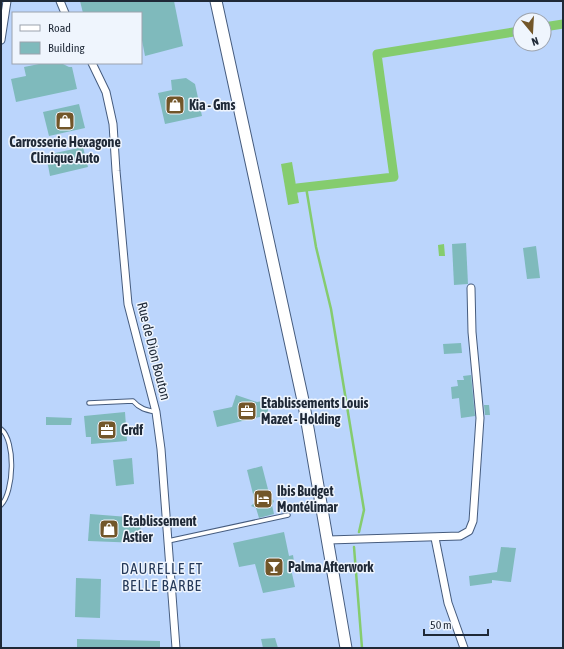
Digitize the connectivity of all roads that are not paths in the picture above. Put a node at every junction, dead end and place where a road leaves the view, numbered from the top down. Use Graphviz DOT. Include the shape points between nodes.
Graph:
graph roads {
  1 [pos="7,1"];
  2 [pos="60,1"];
  3 [pos="216,1"];
  4 [pos="3,12"];
  5 [pos="65,12"];
  6 [pos="1,40"];
  7 [pos="92,64"];
  8 [pos="471,288"];
  9 [pos="89,403"];
  10 [pos="156,412"];
  11 [pos="1,429"];
  12 [pos="1,505"];
  13 [pos="288,515"];
  14 [pos="435,538"];
  15 [pos="328,540"];
  16 [pos="168,541"];
  17 [pos="176,648"];
  18 [pos="346,648"];
  19 [pos="464,648"];
  1 -- 4 [label="street"];
  2 -- 5 [label="street"];
  3 -- 15 [label="main road" via="304,405"];
  4 -- 6 [label="street"];
  7 -- 10 [label="street, Rue de Dion Bouton" via="106,92 113,124 128,304"];
  8 -- 14 [label="street" via="472,332 480,418 473,521 469,531 460,536"];
  9 -- 10 [label="lane" via="133,401 138,407"];
  10 -- 16 [label="street, Rue de Dion Bouton"];
  11 -- 12 [label="lane" via="7,435 11,457 7,499"];
  13 -- 16 [label="lane"];
  14 -- 15 [label="street"];
  14 -- 19 [label="street" via="448,603"];
  15 -- 18 [label="main road"];
  16 -- 17 [label="street, Rue de Dion Bouton"];
}
